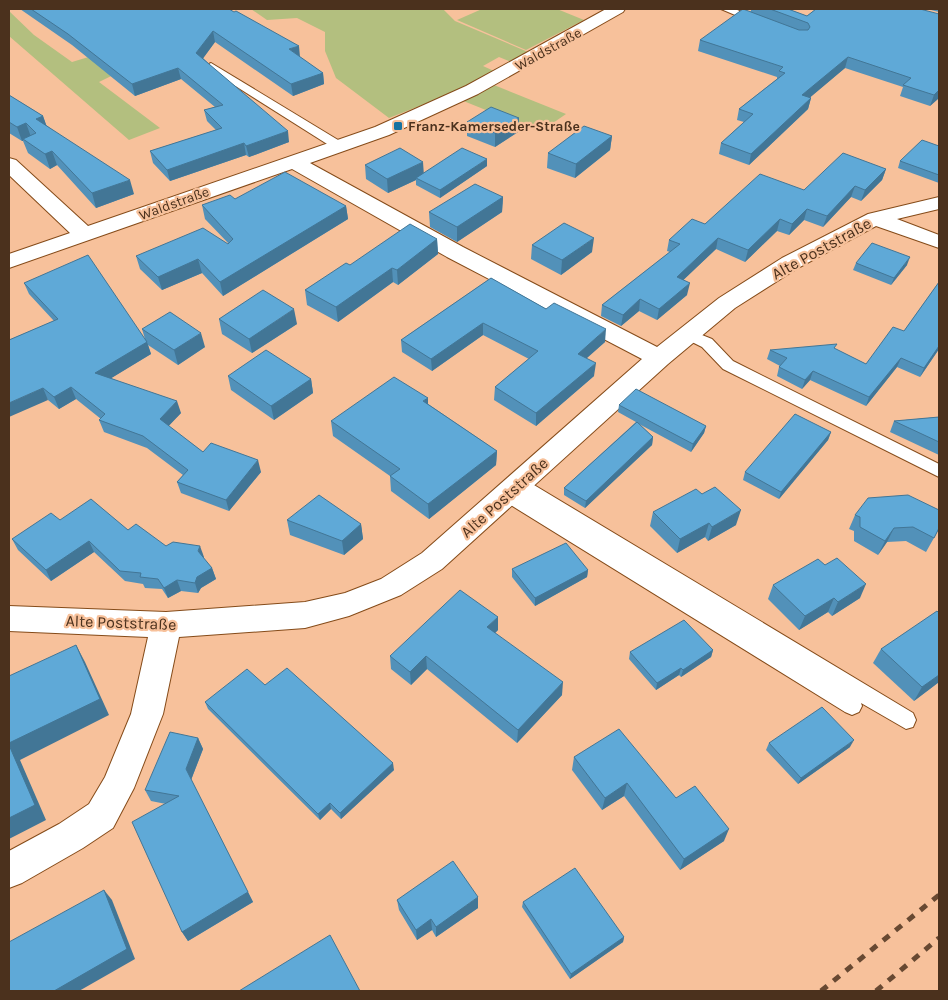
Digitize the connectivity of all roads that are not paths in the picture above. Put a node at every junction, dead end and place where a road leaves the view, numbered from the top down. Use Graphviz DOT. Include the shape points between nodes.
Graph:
graph roads {
  1 [pos="617,9"];
  2 [pos="726,9"];
  3 [pos="768,25"];
  4 [pos="211,66"];
  5 [pos="339,146"];
  6 [pos="293,161"];
  7 [pos="9,164"];
  8 [pos="939,203"];
  9 [pos="875,218"];
  10 [pos="85,235"];
  11 [pos="939,242"];
  12 [pos="9,261"];
  13 [pos="687,334"];
  14 [pos="659,358"];
  15 [pos="939,471"];
  16 [pos="513,489"];
  17 [pos="9,618"];
  18 [pos="166,625"];
  19 [pos="852,706"];
  20 [pos="906,720"];
  21 [pos="9,870"];
  1 -- 5 [label="street, Waldstraße" via="472,90 382,131"];
  2 -- 3 [label="lane"];
  4 -- 5 [label="lane"];
  5 -- 6 [label="street, Waldstraße"];
  6 -- 10 [label="street, Waldstraße"];
  6 -- 14 [label="street" via="455,252"];
  7 -- 10 [label="street"];
  8 -- 9 [label="street, Alte Poststraße"];
  9 -- 11 [label="street"];
  9 -- 13 [label="street, Alte Poststraße" via="790,263 727,303"];
  10 -- 12 [label="street, Waldstraße"];
  13 -- 14 [label="street, Alte Poststraße"];
  13 -- 15 [label="lane" via="707,343 728,365"];
  14 -- 16 [label="street, Alte Poststraße"];
  16 -- 18 [label="street, Alte Poststraße" via="432,561 391,587 349,604 305,615"];
  16 -- 19 [label="lane"];
  16 -- 20 [label="lane"];
  17 -- 18 [label="street, Alte Poststraße"];
  18 -- 21 [label="street" via="147,714 117,788 100,816"];
}
